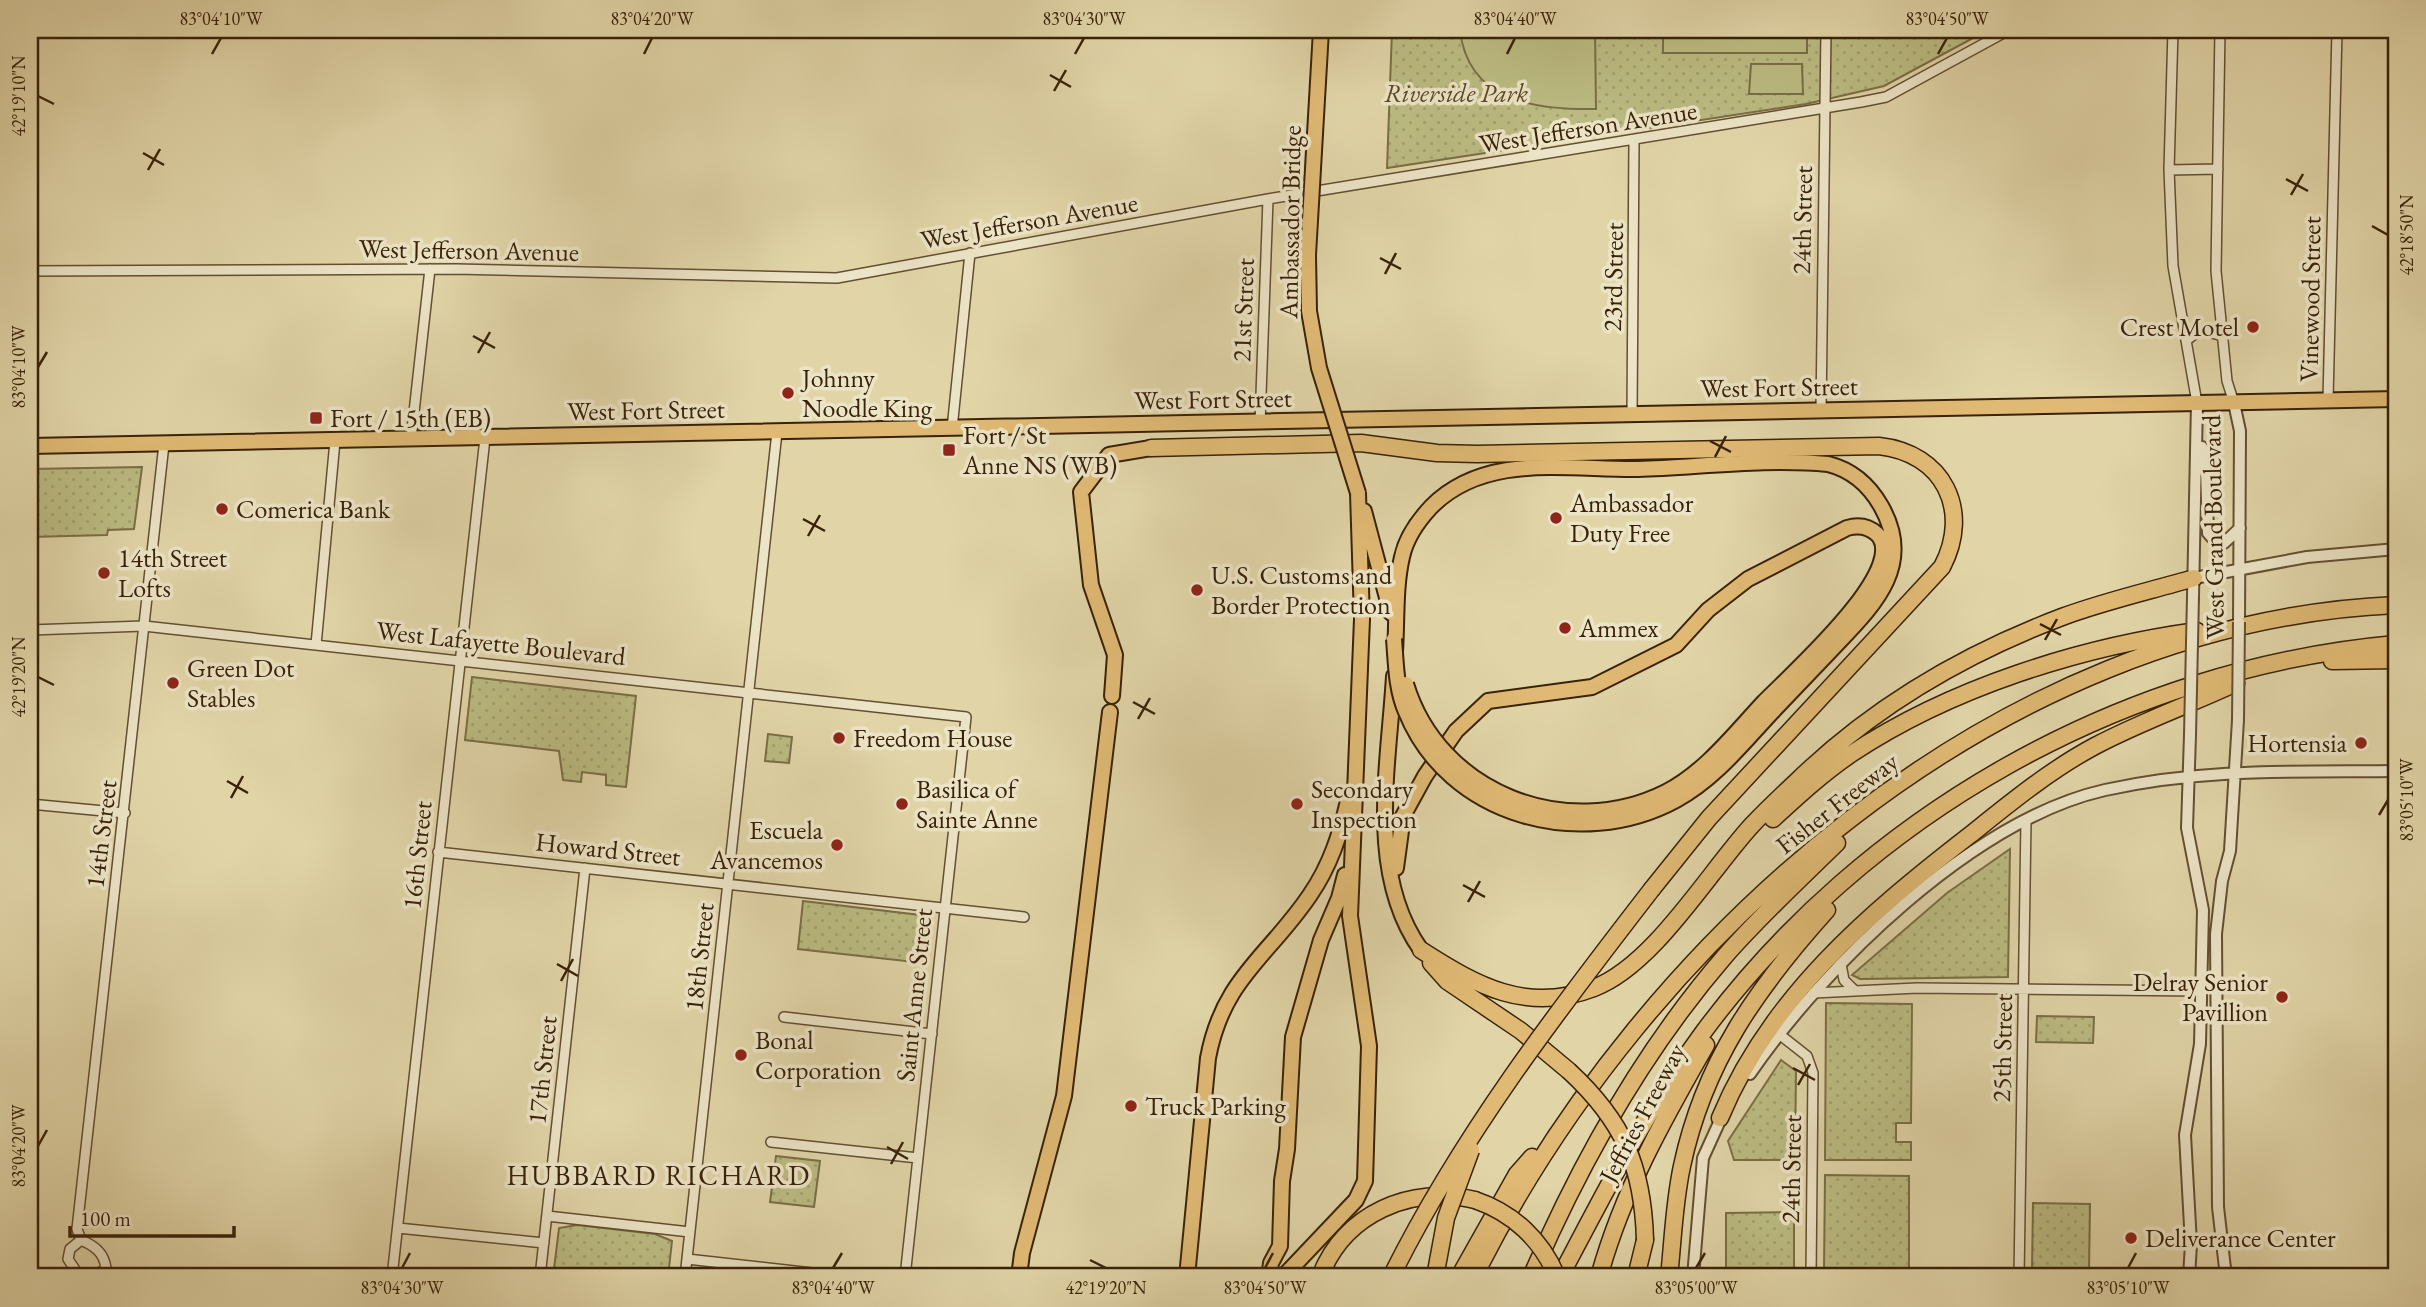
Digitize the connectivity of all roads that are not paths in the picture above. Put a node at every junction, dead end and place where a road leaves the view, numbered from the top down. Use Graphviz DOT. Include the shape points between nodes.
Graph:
graph roads {
  1 [pos="1321,30"];
  2 [pos="1826,30"];
  3 [pos="2009,30"];
  4 [pos="2173,30"];
  5 [pos="2220,30"];
  6 [pos="2337,30"];
  7 [pos="1825,110"];
  8 [pos="1634,141"];
  9 [pos="2218,169"];
  10 [pos="2169,170"];
  11 [pos="1268,200"];
  12 [pos="971,253"];
  13 [pos="429,269"];
  14 [pos="30,271"];
  15 [pos="2223,336"];
  16 [pos="2188,340"];
  17 [pos="2396,399"];
  18 [pos="2328,400"];
  19 [pos="2197,403"];
  20 [pos="2234,403"];
  21 [pos="1821,411"];
  22 [pos="1632,415"];
  23 [pos="1260,423"];
  24 [pos="952,429"];
  25 [pos="777,432"];
  26 [pos="2198,434"];
  27 [pos="485,438"];
  28 [pos="411,439"];
  29 [pos="335,440"];
  30 [pos="164,444"];
  31 [pos="30,446"];
  32 [pos="1150,448"];
  33 [pos="1358,493"];
  34 [pos="2240,527"];
  35 [pos="2396,549"];
  36 [pos="2240,569"];
  37 [pos="2194,578"];
  38 [pos="2396,605"];
  39 [pos="2269,621"];
  40 [pos="144,626"];
  41 [pos="30,630"];
  42 [pos="316,645"];
  43 [pos="2396,645"];
  44 [pos="2396,660"];
  45 [pos="459,661"];
  46 [pos="2281,663"];
  47 [pos="748,693"];
  48 [pos="1112,696"];
  49 [pos="1768,707"];
  50 [pos="1110,712"];
  51 [pos="966,718"];
  52 [pos="2235,771"];
  53 [pos="2396,771"];
  54 [pos="1355,776"];
  55 [pos="2189,776"];
  56 [pos="1902,781"];
  57 [pos="30,804"];
  58 [pos="125,813"];
  59 [pos="2026,820"];
  60 [pos="1352,846"];
  61 [pos="438,852"];
  62 [pos="1874,856"];
  63 [pos="585,868"];
  64 [pos="728,884"];
  65 [pos="1393,890"];
  66 [pos="1697,892"];
  67 [pos="945,908"];
  68 [pos="1024,916"];
  69 [pos="1421,950"];
  70 [pos="1841,964"];
  71 [pos="1746,980"];
  72 [pos="2024,989"];
  73 [pos="1855,990"];
  74 [pos="2200,991"];
  75 [pos="1813,993"];
  76 [pos="784,1017"];
  77 [pos="2201,1023"];
  78 [pos="2218,1024"];
  79 [pos="932,1034"];
  80 [pos="1779,1034"];
  81 [pos="1494,1101"];
  82 [pos="1720,1118"];
  83 [pos="1568,1119"];
  84 [pos="771,1142"];
  85 [pos="918,1158"];
  86 [pos="547,1216"];
  87 [pos="398,1228"];
  88 [pos="690,1232"];
  89 [pos="81,1240"];
  90 [pos="1645,1240"];
  91 [pos="544,1243"];
  92 [pos="687,1259"];
  93 [pos="87,1277"];
  94 [pos="94,1277"];
  95 [pos="392,1277"];
  96 [pos="540,1277"];
  97 [pos="685,1277"];
  98 [pos="848,1277"];
  99 [pos="905,1277"];
  100 [pos="1019,1277"];
  101 [pos="1187,1277"];
  102 [pos="1269,1277"];
  103 [pos="1283,1277"];
  104 [pos="1320,1277"];
  105 [pos="1391,1277"];
  106 [pos="1435,1277"];
  107 [pos="1459,1277"];
  108 [pos="1474,1277"];
  109 [pos="1531,1277"];
  110 [pos="1558,1277"];
  111 [pos="1599,1277"];
  112 [pos="1636,1277"];
  113 [pos="1642,1277"];
  114 [pos="1669,1277"];
  115 [pos="1693,1277"];
  116 [pos="1811,1277"];
  117 [pos="2019,1277"];
  118 [pos="2189,1277"];
  119 [pos="2226,1277"];
  1 -- 33 [label="main road, Ambassador Bridge, bridge" via="1309,311 1319,368"];
  2 -- 7 [label="street, 24th Street"];
  3 -- 7 [label="street, West Jefferson Avenue" via="1886,97"];
  4 -- 10 [label="street, West Grand Boulevard"];
  5 -- 9 [label="street, West Grand Boulevard"];
  6 -- 18 [label="street, Vinewood Street"];
  7 -- 8 [label="street, West Jefferson Avenue"];
  7 -- 21 [label="street, 24th Street"];
  8 -- 11 [label="street, West Jefferson Avenue"];
  8 -- 22 [label="street, 23rd Street"];
  9 -- 10 [label="street"];
  9 -- 15 [label="street, West Grand Boulevard" via="2216,271"];
  10 -- 16 [label="street, West Grand Boulevard" via="2174,274"];
  11 -- 12 [label="street, West Jefferson Avenue"];
  11 -- 23 [label="street, 21st Street"];
  12 -- 13 [label="street, West Jefferson Avenue" via="837,278"];
  12 -- 24 [label="street"];
  13 -- 14 [label="street, West Jefferson Avenue"];
  13 -- 28 [label="street"];
  15 -- 16 [label="street" via="2200,330"];
  15 -- 20 [label="street, West Grand Boulevard"];
  16 -- 19 [label="street, West Grand Boulevard"];
  17 -- 18 [label="main road, West Fort Street"];
  18 -- 20 [label="main road, West Fort Street"];
  19 -- 20 [label="main road, West Fort Street"];
  19 -- 21 [label="main road, West Fort Street"];
  19 -- 26 [label="street, West Grand Boulevard"];
  20 -- 34 [label="street, West Grand Boulevard" via="2240,431"];
  21 -- 22 [label="main road, West Fort Street"];
  22 -- 23 [label="main road, West Fort Street"];
  23 -- 24 [label="main road, West Fort Street"];
  24 -- 25 [label="main road, West Fort Street"];
  25 -- 27 [label="main road, West Fort Street"];
  25 -- 47 [label="street, 18th Street"];
  26 -- 34 [label="street" via="2206,468 2208,533 2224,543"];
  26 -- 37 [label="street, West Grand Boulevard"];
  27 -- 28 [label="main road, West Fort Street"];
  27 -- 45 [label="street, 16th Street"];
  28 -- 29 [label="main road, West Fort Street"];
  29 -- 30 [label="main road, West Fort Street"];
  29 -- 42 [label="street"];
  30 -- 31 [label="main road, West Fort Street"];
  30 -- 40 [label="street, 14th Street"];
  32 -- 48 [label="main road" via="1109,455 1081,492 1091,585 1115,655"];
  32 -- 81 [label="highway, bridge" via="1362,443 1477,454 1879,446 1910,452 1932,468 1948,492 1955,531 1936,577 1682,850"];
  33 -- 49 [label="main road, bridge" via="1390,604 1397,682 1405,711 1440,764 1483,798 1548,822 1607,823 1644,814 1675,801 1717,771"];
  33 -- 54 [label="main road" via="1362,619"];
  34 -- 36 [label="street, West Grand Boulevard"];
  35 -- 36 [label="street" via="2306,557"];
  36 -- 37 [label="street"];
  36 -- 52 [label="street, West Grand Boulevard, bridge"];
  37 -- 55 [label="street, West Grand Boulevard, bridge"];
  37 -- 66 [label="highway" via="2023,632 1899,699 1798,779 1751,826"];
  38 -- 39 [label="highway, Fisher Freeway"];
  39 -- 56 [label="highway, Fisher Freeway" via="2172,647 2077,682 1987,727"];
  39 -- 66 [label="highway" via="2105,648 1998,682 1927,711 1828,770"];
  40 -- 41 [label="street, West Lafayette Boulevard"];
  40 -- 42 [label="street, West Lafayette Boulevard"];
  40 -- 58 [label="street, 14th Street"];
  42 -- 45 [label="street, West Lafayette Boulevard"];
  43 -- 46 [label="highway"];
  44 -- 46 [label="highway"];
  45 -- 47 [label="street, West Lafayette Boulevard"];
  45 -- 61 [label="street, 16th Street"];
  46 -- 62 [label="highway" via="2167,695 2057,738 1958,795"];
  46 -- 82 [label="highway" via="2073,759 1911,881 1807,979 1755,1051"];
  47 -- 51 [label="street, West Lafayette Boulevard"];
  47 -- 64 [label="street, 18th Street"];
  49 -- 65 [label="main road" via="1872,586 1884,552 1873,532 1847,528 1767,568 1709,610 1676,645 1592,687 1488,701 1456,731 1403,816"];
  49 -- 65 [label="main road" via="1871,608 1888,579 1894,551 1890,525 1877,498 1860,480 1823,463 1520,468 1475,478 1425,513 1401,558 1386,829"];
  50 -- 100 [label="main road" via="1064,1096"];
  51 -- 67 [label="street, Saint Anne Street"];
  52 -- 53 [label="street"];
  52 -- 55 [label="street"];
  52 -- 78 [label="street, West Grand Boulevard" via="2230,851 2218,914"];
  54 -- 60 [label="main road"];
  54 -- 101 [label="main road" via="1337,844 1324,873 1226,1000 1211,1043"];
  55 -- 59 [label="street" via="2103,790"];
  55 -- 74 [label="street, West Grand Boulevard" via="2187,828 2203,910"];
  56 -- 83 [label="highway, Fisher Freeway" via="1803,859 1721,936 1645,1019"];
  56 -- 109 [label="highway" via="1758,920 1678,1014 1621,1097 1580,1171"];
  57 -- 58 [label="street"];
  58 -- 89 [label="street, 14th Street" via="77,1229"];
  59 -- 70 [label="street" via="1910,900"];
  59 -- 72 [label="street, 25th Street"];
  60 -- 102 [label="main road" via="1291,1049 1280,1246 1270,1263"];
  60 -- 103 [label="main road" via="1350,916 1368,1046 1364,1185 1356,1200"];
  61 -- 63 [label="street, Howard Street"];
  61 -- 87 [label="street, 16th Street"];
  62 -- 71 [label="highway" via="1805,917"];
  62 -- 114 [label="highway" via="1761,987 1719,1056 1682,1166"];
  63 -- 64 [label="street, Howard Street"];
  63 -- 86 [label="street, 17th Street"];
  64 -- 67 [label="street, Howard Street"];
  64 -- 88 [label="street, 18th Street"];
  65 -- 69 [label="main road" via="1404,923"];
  66 -- 69 [label="highway" via="1625,971 1568,996 1537,998 1494,991"];
  67 -- 68 [label="street, Howard Street"];
  67 -- 79 [label="street, Saint Anne Street"];
  69 -- 90 [label="highway, bridge" via="1447,981 1521,1031 1603,1105 1629,1149 1640,1184"];
  70 -- 73 [label="street" via="1844,980"];
  70 -- 75 [label="street"];
  71 -- 110 [label="highway" via="1659,1097"];
  71 -- 111 [label="highway, Jeffries Freeway" via="1646,1150 1613,1229"];
  72 -- 73 [label="street"];
  72 -- 74 [label="street"];
  72 -- 117 [label="street, 25th Street"];
  73 -- 75 [label="street"];
  74 -- 77 [label="street, West Grand Boulevard"];
  75 -- 80 [label="street"];
  76 -- 79 [label="street"];
  77 -- 78 [label="street"];
  77 -- 118 [label="street, West Grand Boulevard" via="2185,1135"];
  78 -- 119 [label="street, West Grand Boulevard" via="2218,1207"];
  79 -- 85 [label="street, Saint Anne Street"];
  80 -- 82 [label="street"];
  80 -- 116 [label="street, 24th Street" via="1807,1056 1813,1073"];
  81 -- 105 [label="highway, bridge" via="1439,1186"];
  81 -- 106 [label="highway, bridge" via="1457,1183"];
  82 -- 115 [label="street" via="1703,1158"];
  83 -- 107 [label="highway" via="1517,1174"];
  83 -- 108 [label="highway, Fisher Freeway" via="1527,1181"];
  84 -- 85 [label="street"];
  85 -- 99 [label="street, Saint Anne Street"];
  86 -- 88 [label="street"];
  86 -- 91 [label="street, 17th Street"];
  87 -- 91 [label="street"];
  87 -- 95 [label="street, 16th Street"];
  88 -- 92 [label="street, 18th Street"];
  89 -- 93 [label="street" via="70,1249 68,1259 78,1274"];
  89 -- 94 [label="street" via="93,1244 104,1257 106,1268"];
  90 -- 112 [label="highway"];
  90 -- 113 [label="highway"];
  91 -- 96 [label="street, 17th Street"];
  92 -- 97 [label="street, 18th Street"];
  92 -- 98 [label="street"];
  104 -- 110 [label="highway, bridge" via="1348,1233 1385,1206 1428,1195 1475,1200 1503,1212 1542,1248"];
}
